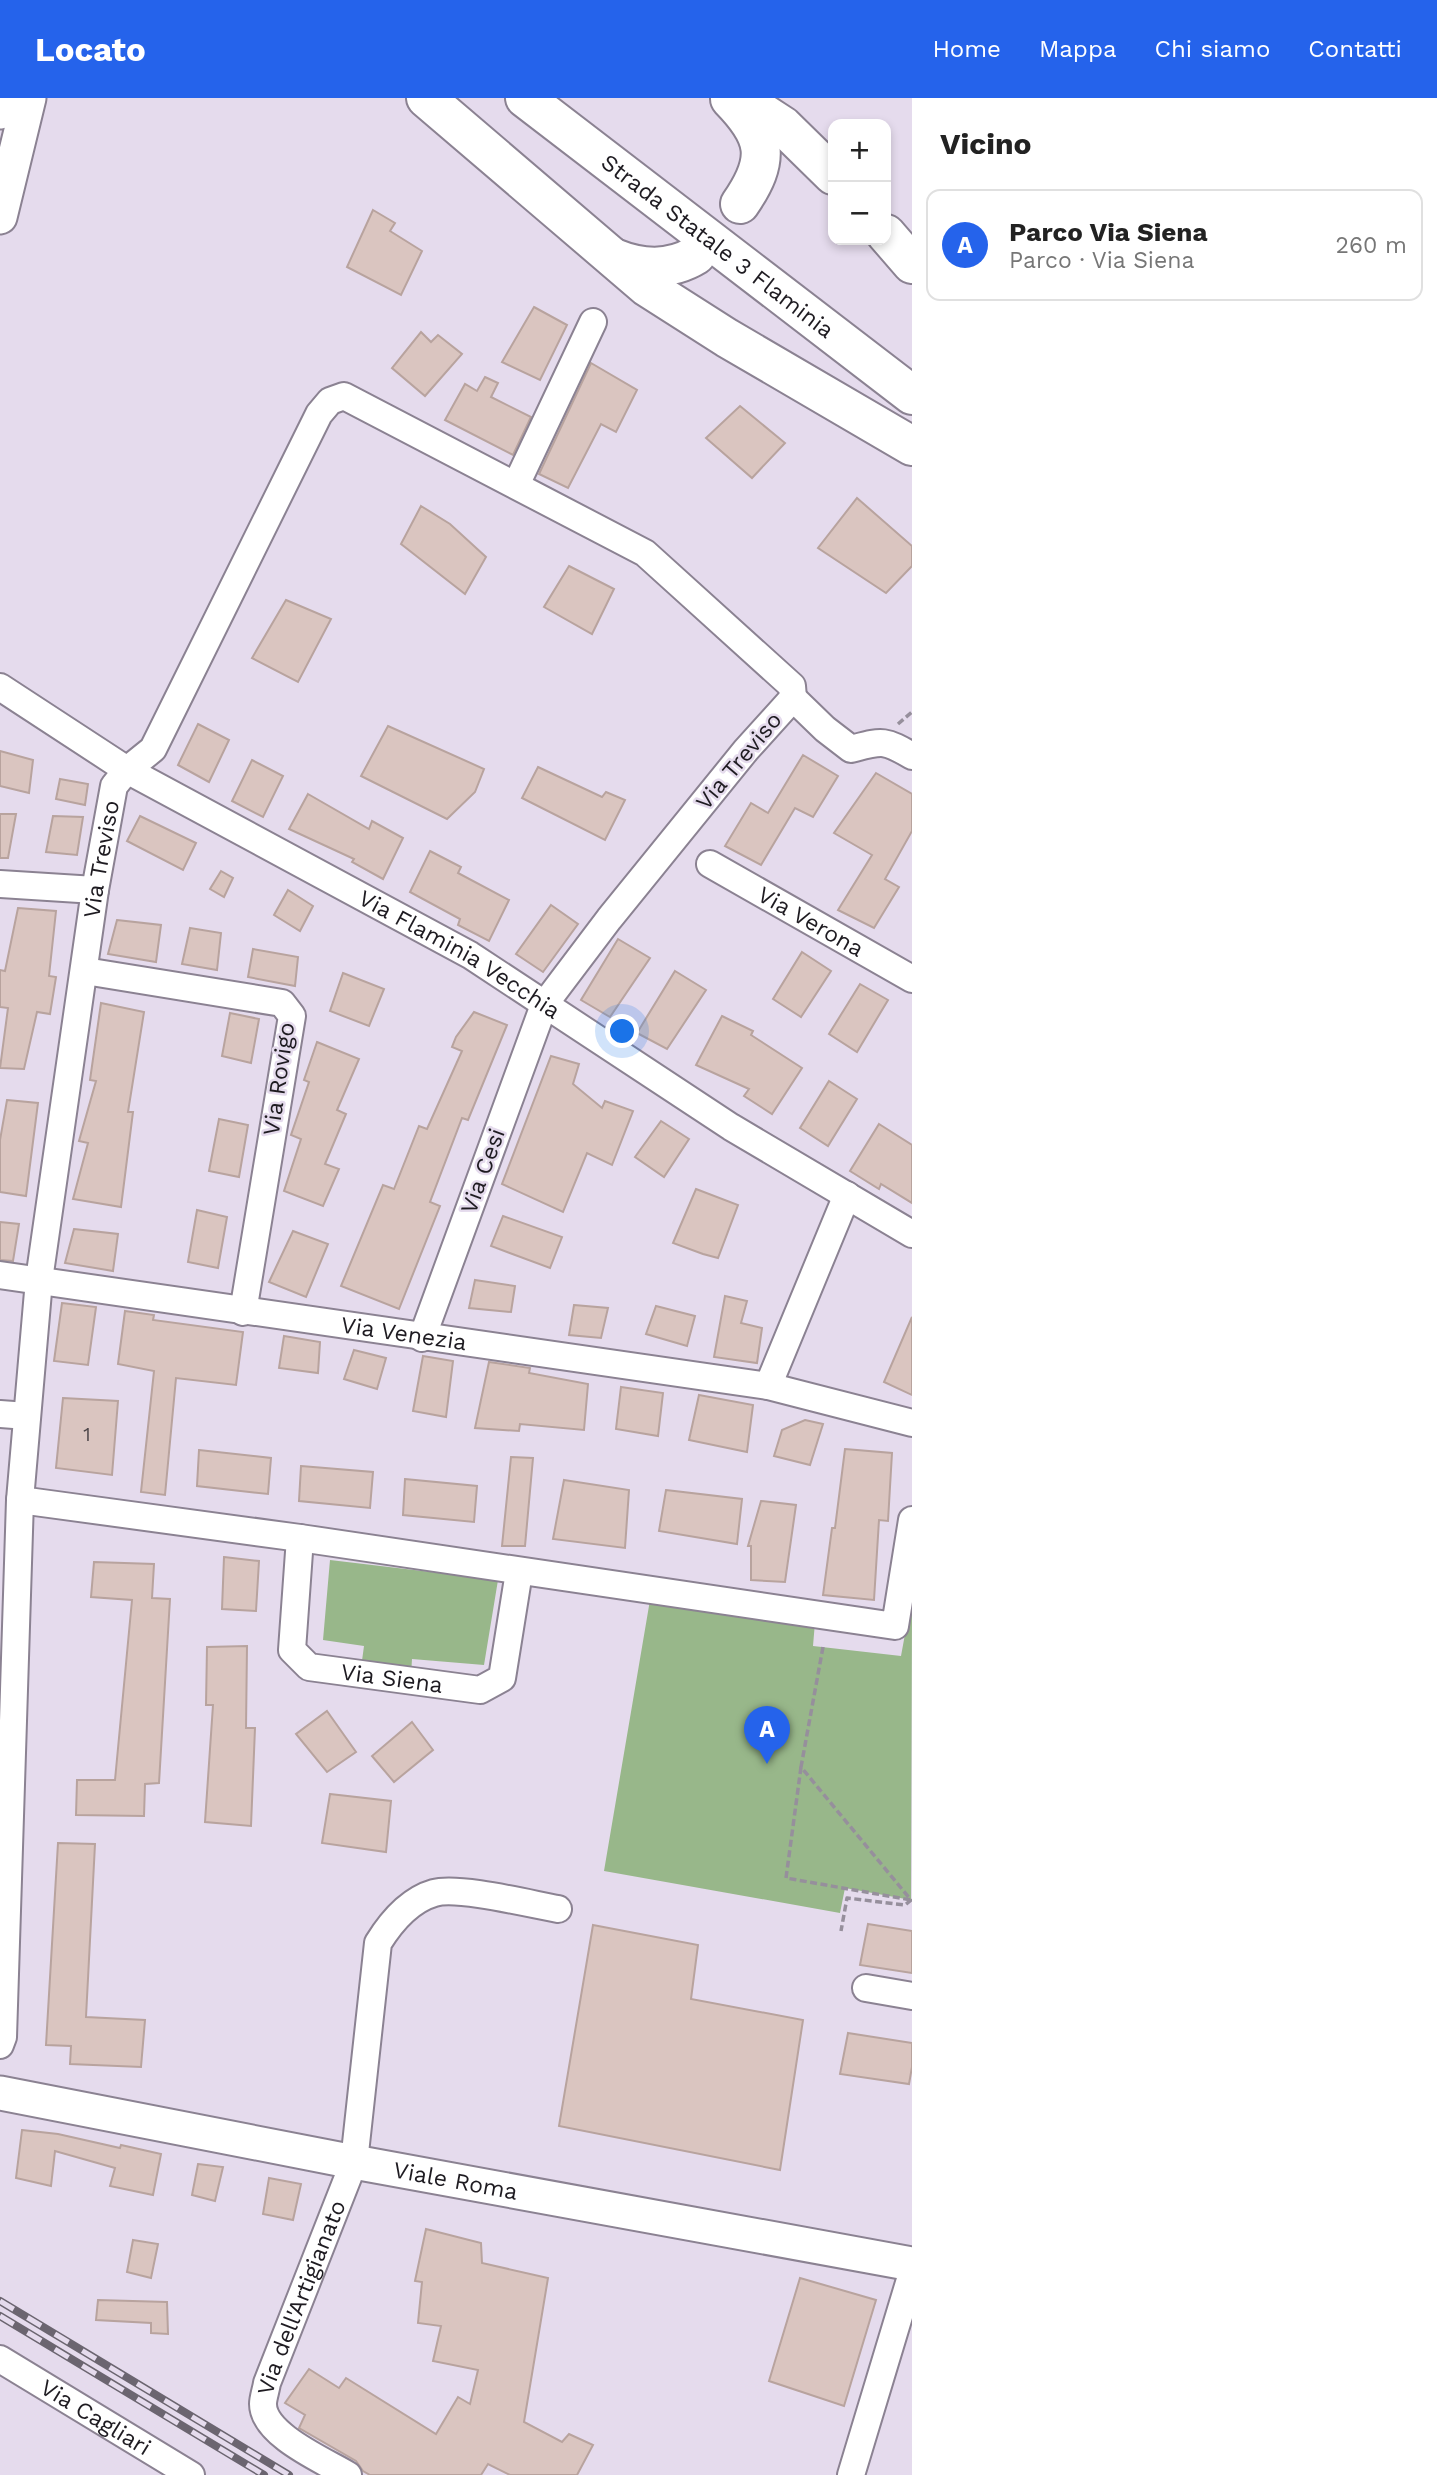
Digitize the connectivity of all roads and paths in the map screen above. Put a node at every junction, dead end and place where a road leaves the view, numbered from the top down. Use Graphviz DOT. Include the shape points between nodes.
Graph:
graph roads {
  1 [pos="4,98"];
  2 [pos="29,98"];
  3 [pos="426,98"];
  4 [pos="525,98"];
  5 [pos="568,98"];
  6 [pos="729,98"];
  7 [pos="740,98"];
  8 [pos="0,112"];
  9 [pos="828,170"];
  10 [pos="740,204"];
  11 [pos="0,217"];
  12 [pos="891,240"];
  13 [pos="695,255"];
  14 [pos="612,258"];
  15 [pos="912,264"];
  16 [pos="593,322"];
  17 [pos="912,366"];
  18 [pos="912,395"];
  19 [pos="912,446"];
  20 [pos="516,485"];
  21 [pos="0,687"];
  22 [pos="793,698"];
  23 [pos="912,756"];
  24 [pos="127,771"];
  25 [pos="710,864"];
  26 [pos="0,884"];
  27 [pos="95,890"];
  28 [pos="85,971"];
  29 [pos="912,979"];
  30 [pos="544,1006"];
  31 [pos="847,1195"];
  32 [pos="912,1234"];
  33 [pos="0,1275"];
  34 [pos="39,1280"];
  35 [pos="243,1312"];
  36 [pos="422,1338"];
  37 [pos="768,1386"];
  38 [pos="0,1414"];
  39 [pos="27,1416"];
  40 [pos="912,1423"];
  41 [pos="20,1500"];
  42 [pos="911,1531"];
  43 [pos="300,1538"];
  44 [pos="519,1572"];
  45 [pos="906,1580"];
  46 [pos="823,1647"];
  47 [pos="801,1767"];
  48 [pos="912,1899"];
  49 [pos="558,1909"];
  50 [pos="841,1931"];
  51 [pos="866,1988"];
  52 [pos="912,1996"];
  53 [pos="1,2040"];
  54 [pos="0,2093"];
  55 [pos="354,2162"];
  56 [pos="912,2264"];
  57 [pos="912,2273"];
  58 [pos="0,2359"];
  59 [pos="191,2475"];
  60 [pos="348,2475"];
  61 [pos="851,2475"];
  1 -- 8 [label="main road"];
  2 -- 11 [label="main road"];
  3 -- 14 [label="highway"];
  4 -- 18 [label="highway, Strada Statale 3 Flaminia"];
  5 -- 17 [label="highway, Strada Statale 3 Flaminia"];
  6 -- 10 [label="highway" via="755,129 760,147 755,177"];
  7 -- 9 [label="highway" via="783,126"];
  12 -- 15 [label="highway"];
  13 -- 14 [label="highway" via="660,267"];
  14 -- 19 [label="highway" via="666,300"];
  16 -- 20 [label="street"];
  20 -- 22 [label="street, Via Treviso" via="645,553 792,686"];
  20 -- 24 [label="street, Via Treviso" via="344,396 330,401 319,414 153,749"];
  21 -- 24 [label="street, Via Flaminia Vecchia"];
  22 -- 23 [label="street" via="851,749 890,742"];
  22 -- 30 [label="street, Via Treviso" via="609,919"];
  24 -- 27 [label="street, Via Treviso" via="114,786"];
  24 -- 30 [label="street, Via Flaminia Vecchia" via="470,955"];
  25 -- 29 [label="street, Via Verona"];
  26 -- 27 [label="street"];
  27 -- 28 [label="street, Via Treviso"];
  28 -- 34 [label="street, Via Treviso"];
  28 -- 35 [label="street, Via Rovigo" via="282,1003 292,1016"];
  30 -- 31 [label="street, Via Flaminia Vecchia" via="731,1127"];
  30 -- 36 [label="street, Via Cesi"];
  31 -- 32 [label="street, Via Flaminia Vecchia"];
  31 -- 37 [label="street"];
  33 -- 34 [label="street, Via Venezia"];
  34 -- 35 [label="street, Via Venezia"];
  34 -- 39 [label="street, Via Treviso"];
  35 -- 36 [label="street, Via Venezia"];
  36 -- 37 [label="street, Via Venezia"];
  37 -- 40 [label="street, Via Venezia"];
  38 -- 39 [label="street"];
  39 -- 41 [label="street, Via Treviso"];
  41 -- 43 [label="street"];
  41 -- 53 [label="street, Via Treviso"];
  42 -- 45 [label="street"];
  43 -- 44 [label="street"];
  43 -- 44 [label="street, Via Siena" via="292,1650 309,1667 481,1690 502,1678"];
  44 -- 45 [label="street" via="895,1626"];
  46 -- 47 [label="path"];
  47 -- 48 [label="path"];
  47 -- 48 [label="path" via="786,1878"];
  48 -- 50 [label="path" via="905,1905 847,1898"];
  49 -- 55 [label="street" via="451,1890 432,1893 390,1924 378,1943"];
  51 -- 52 [label="street"];
  54 -- 55 [label="main road, Viale Roma"];
  55 -- 56 [label="main road, Viale Roma"];
  55 -- 60 [label="street, Via dell'Artigianato" via="267,2383 263,2406 267,2421 279,2434"];
  57 -- 61 [label="street"];
  58 -- 59 [label="street, Via Cagliari"];
}
